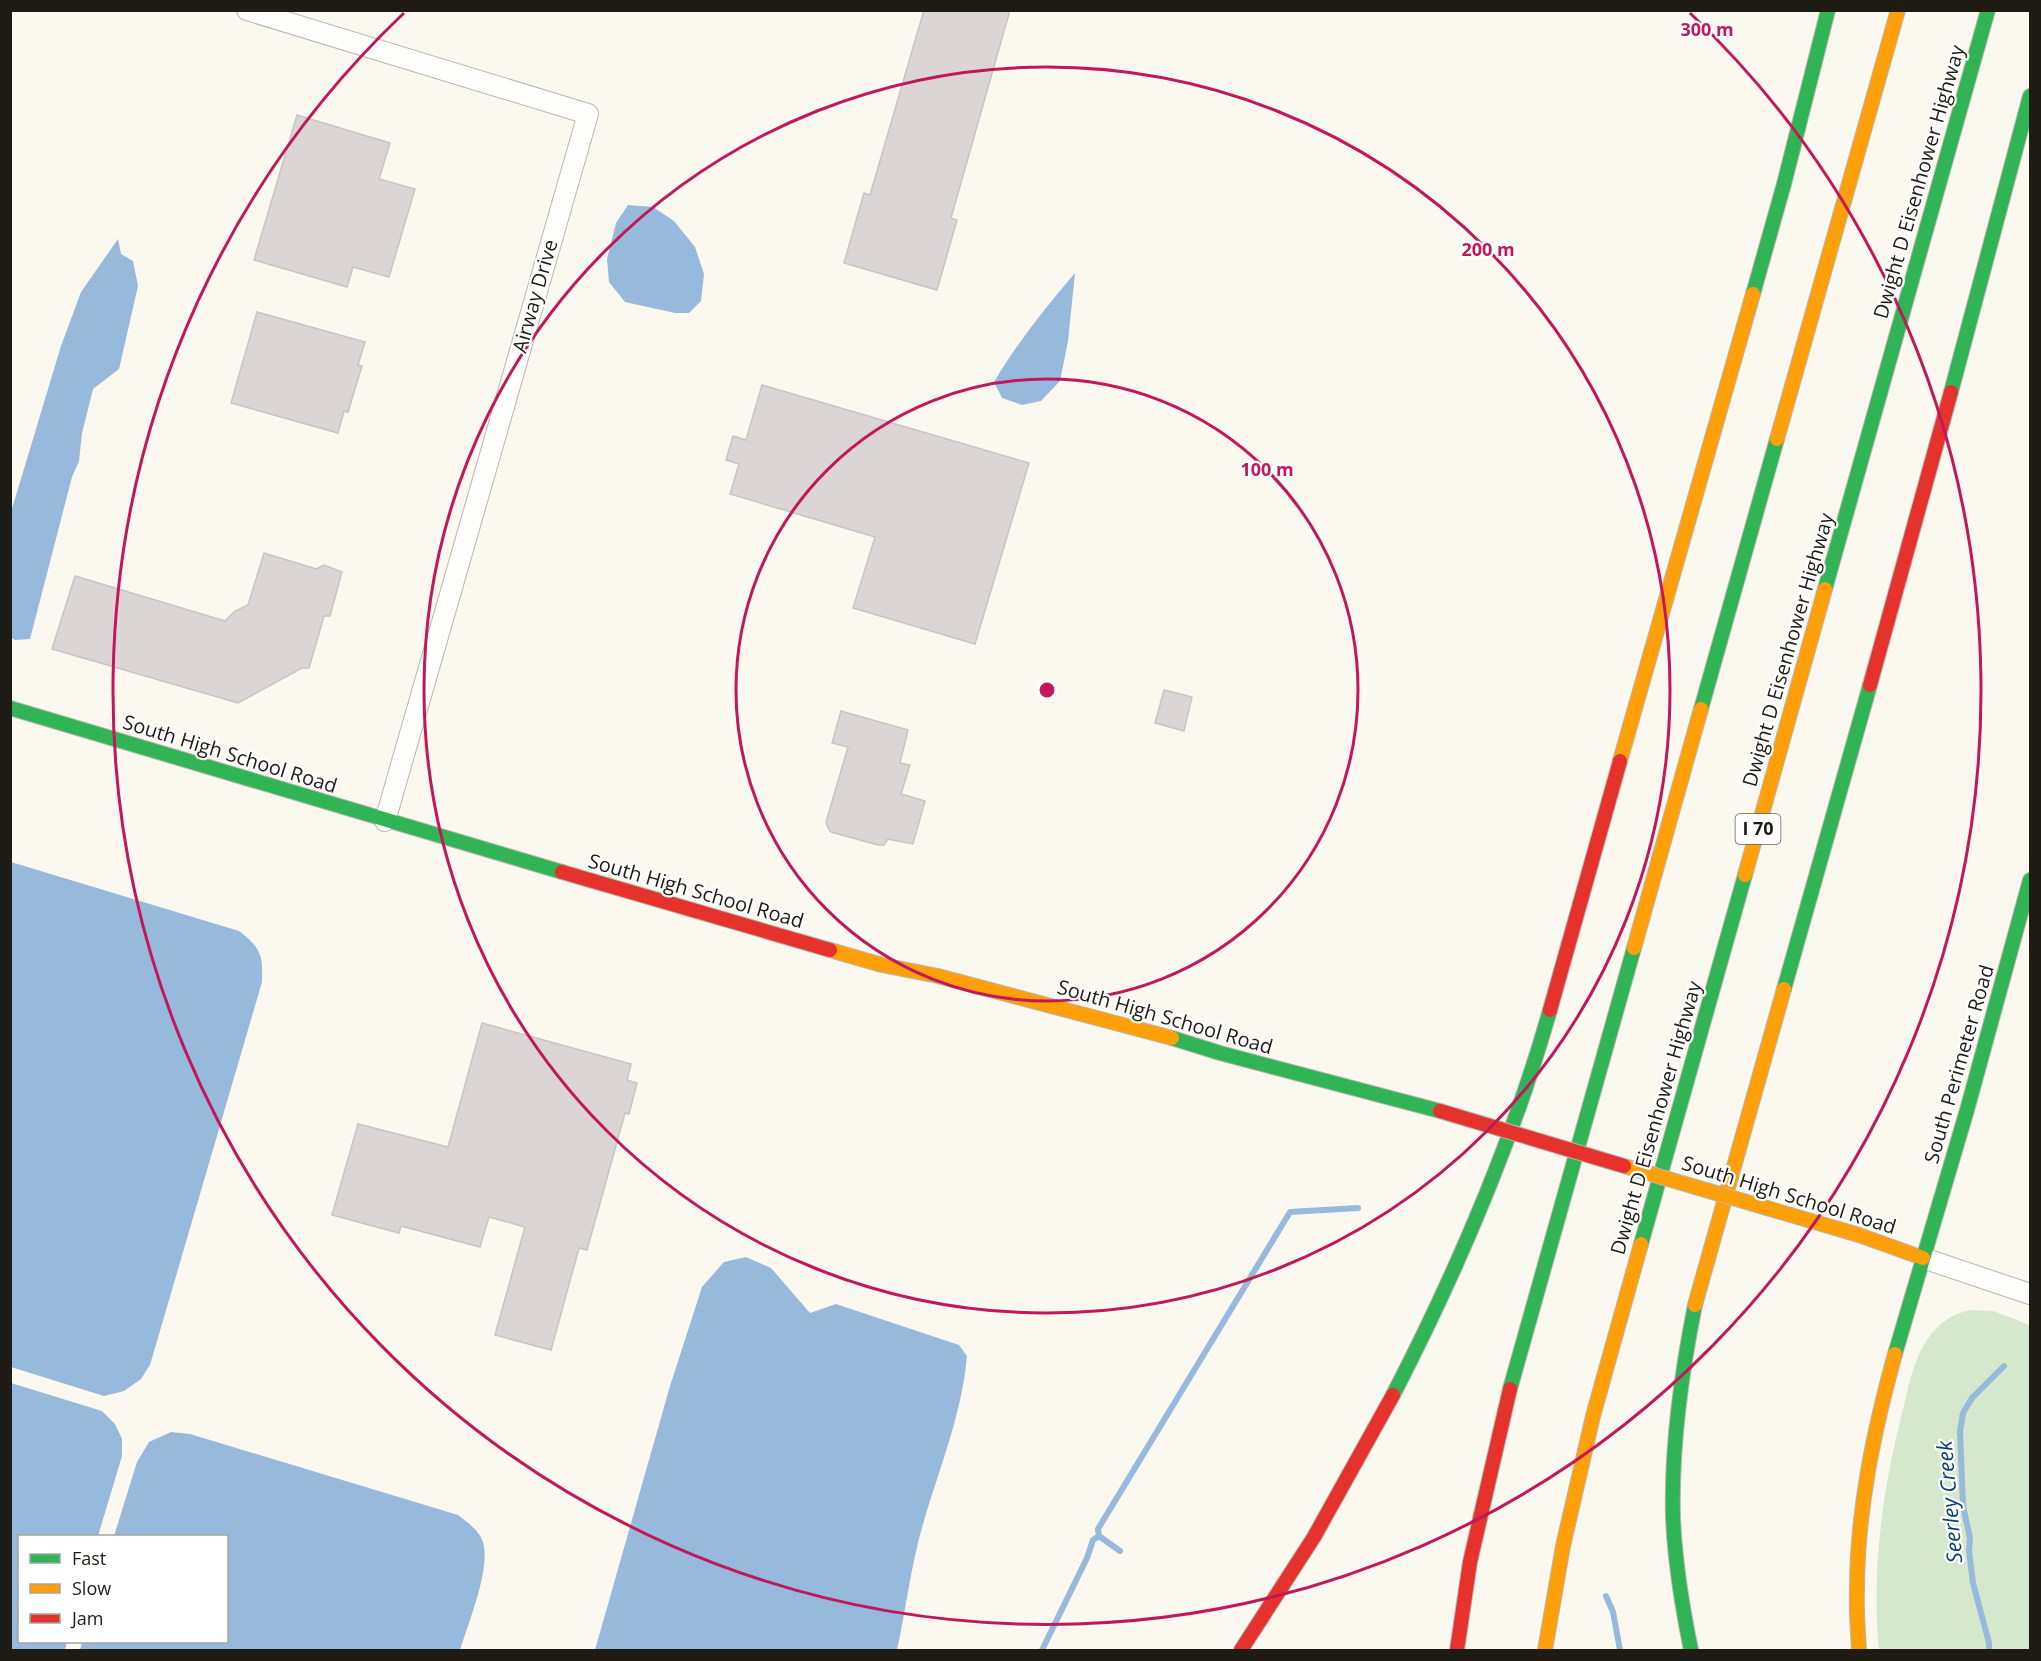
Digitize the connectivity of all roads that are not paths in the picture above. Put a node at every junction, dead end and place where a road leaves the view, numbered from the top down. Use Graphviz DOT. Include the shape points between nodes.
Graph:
graph roads {
  1 [pos="247,10"];
  2 [pos="1828,10"];
  3 [pos="1898,10"];
  4 [pos="1988,10"];
  5 [pos="2031,96"];
  6 [pos="10,708"];
  7 [pos="385,821"];
  8 [pos="2031,880"];
  9 [pos="1923,1258"];
  10 [pos="2031,1294"];
  11 [pos="1411,1362"];
  12 [pos="1322,1493"];
  13 [pos="1241,1650"];
  14 [pos="1457,1650"];
  15 [pos="1545,1650"];
  16 [pos="1691,1650"];
  17 [pos="1859,1650"];
  1 -- 7 [label="street, Airway Drive" via="588,114"];
  2 -- 11 [label="main road" via="1774,218 1524,1096 1470,1238"];
  3 -- 14 [label="main road" via="1510,1388 1470,1562"];
  4 -- 15 [label="main road, Dwight D Eisenhower Highway / I 70" via="1596,1406 1563,1546"];
  5 -- 16 [label="main road" via="1924,494 1689,1332 1676,1418 1672,1500 1676,1565"];
  6 -- 7 [label="main road, South High School Road"];
  7 -- 9 [label="main road, South High School Road, bridge" via="871,962 1138,1028 1440,1111 1859,1235"];
  8 -- 9 [label="main road, South Perimeter Road"];
  9 -- 10 [label="street"];
  9 -- 17 [label="main road" via="1878,1417 1866,1475 1856,1574"];
  11 -- 12 [label="main road"];
  11 -- 13 [label="main road" via="1324,1521"];
}
